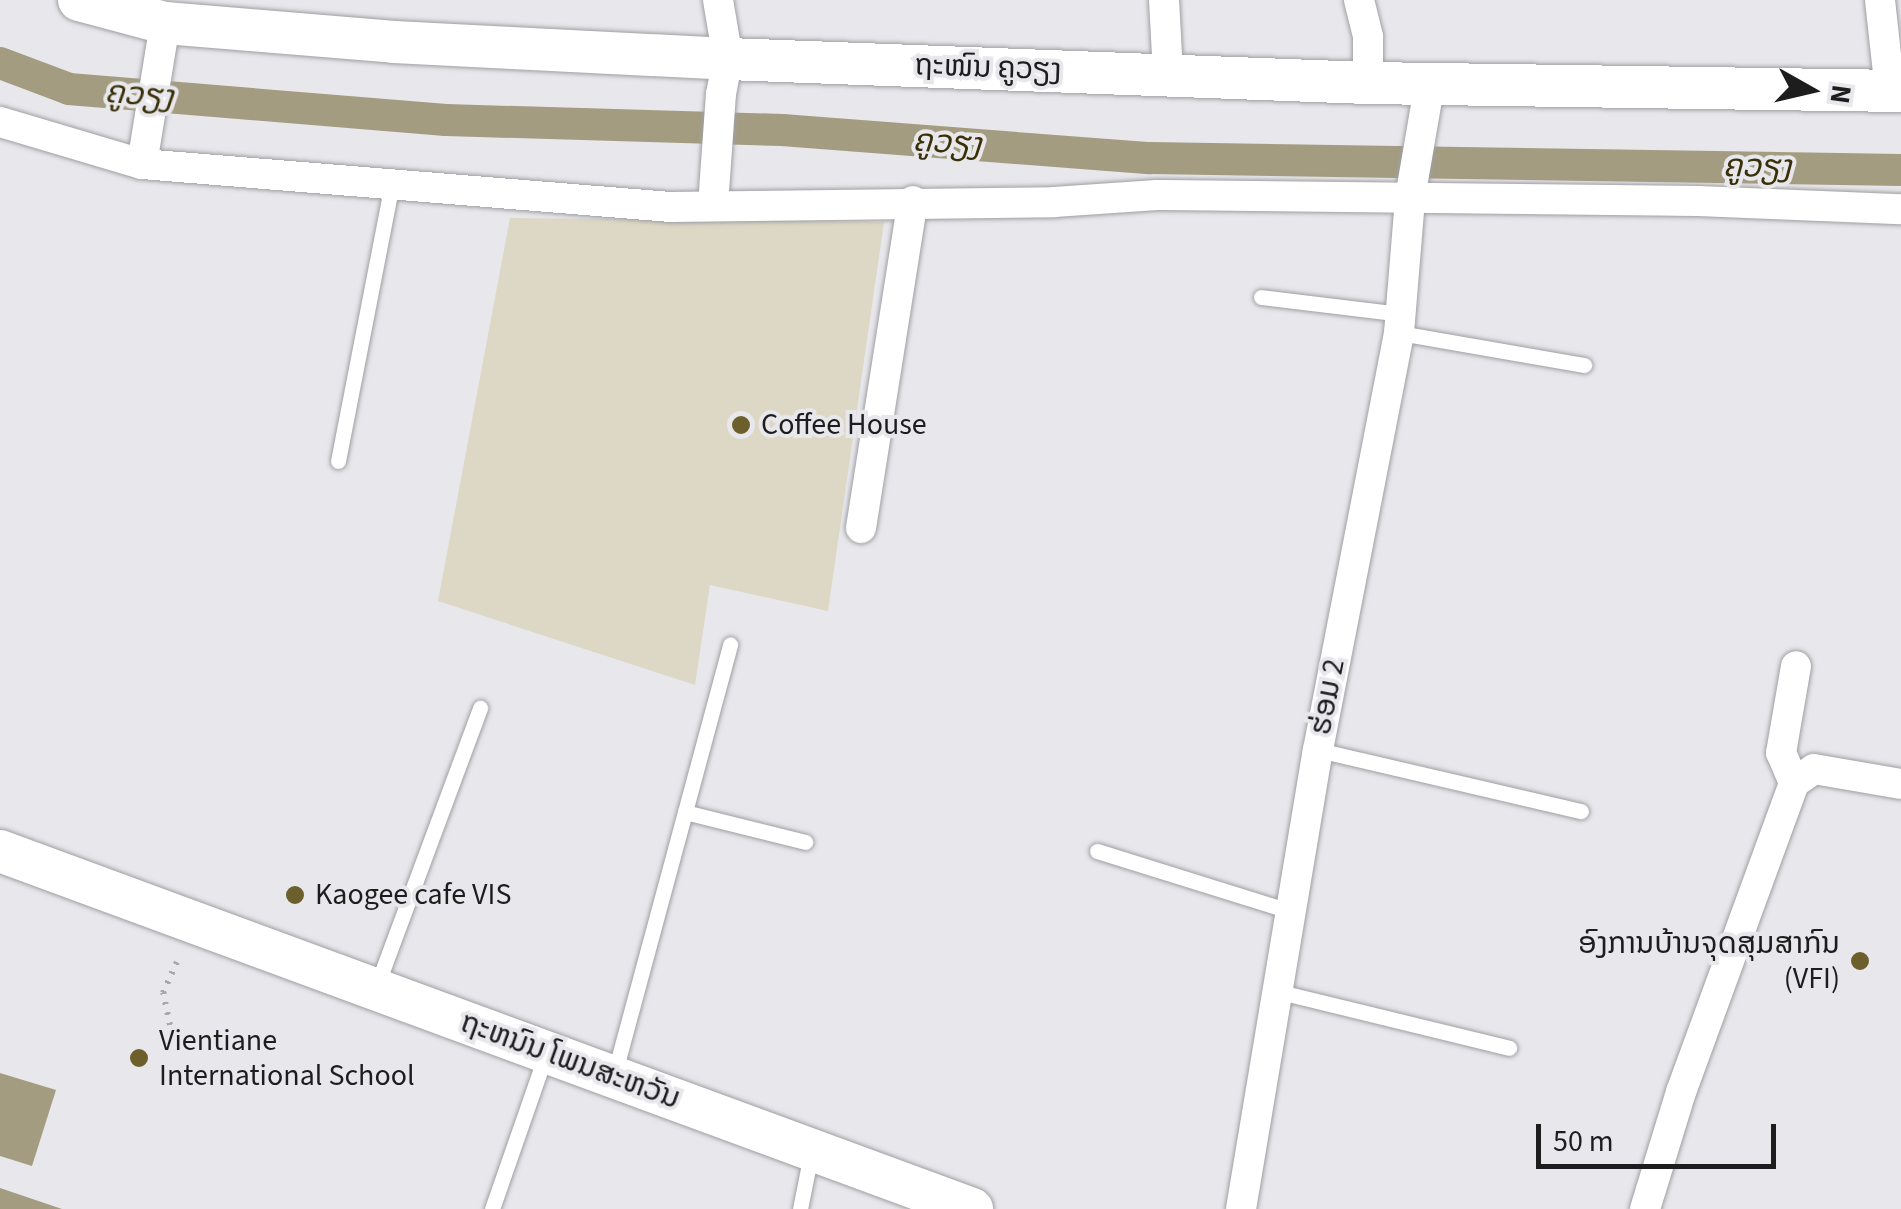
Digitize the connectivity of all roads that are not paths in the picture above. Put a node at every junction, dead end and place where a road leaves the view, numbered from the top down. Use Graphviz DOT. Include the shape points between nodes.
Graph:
graph roads {
  1 [pos="718,0"];
  2 [pos="1164,0"];
  3 [pos="1360,0"];
  4 [pos="1880,0"];
  5 [pos="100,2"];
  6 [pos="162,37"];
  7 [pos="1168,75"];
  8 [pos="724,77"];
  9 [pos="1368,82"];
  10 [pos="1896,90"];
  11 [pos="1428,95"];
  12 [pos="0,122"];
  13 [pos="142,160"];
  14 [pos="392,184"];
  15 [pos="1411,192"];
  16 [pos="714,198"];
  17 [pos="913,201"];
  18 [pos="1901,209"];
  19 [pos="1262,297"];
  20 [pos="1400,324"];
  21 [pos="1584,365"];
  22 [pos="338,461"];
  23 [pos="861,528"];
  24 [pos="730,644"];
  25 [pos="1796,666"];
  26 [pos="480,708"];
  27 [pos="1318,750"];
  28 [pos="1794,783"];
  29 [pos="1901,784"];
  30 [pos="1581,811"];
  31 [pos="685,812"];
  32 [pos="805,842"];
  33 [pos="0,851"];
  34 [pos="1097,851"];
  35 [pos="1290,911"];
  36 [pos="375,990"];
  37 [pos="1276,991"];
  38 [pos="1509,1048"];
  39 [pos="546,1052"];
  40 [pos="614,1077"];
  41 [pos="812,1150"];
  42 [pos="492,1209"];
  43 [pos="800,1209"];
  44 [pos="972,1209"];
  45 [pos="1241,1209"];
  46 [pos="1644,1209"];
  1 -- 8 [label="street"];
  2 -- 7 [label="street"];
  3 -- 9 [label="street"];
  4 -- 10 [label="street"];
  5 -- 6 [label="street, ຖະໜົນ ຄູວຽງ"];
  6 -- 8 [label="street, ຖະໜົນ ຄູວຽງ" via="394,42"];
  6 -- 13 [label="street"];
  7 -- 8 [label="street, ຖະໜົນ ຄູວຽງ"];
  7 -- 9 [label="street, ຖະໜົນ ຄູວຽງ"];
  8 -- 16 [label="street"];
  9 -- 11 [label="street, ຖະໜົນ ຄູວຽງ"];
  10 -- 11 [label="street, ຖະໜົນ ຄູວຽງ"];
  11 -- 15 [label="street, ຮ່ອມ 2"];
  12 -- 13 [label="street"];
  13 -- 14 [label="street"];
  14 -- 16 [label="street" via="672,207"];
  14 -- 22 [label="lane"];
  15 -- 17 [label="street"];
  15 -- 18 [label="street"];
  15 -- 20 [label="street, ຮ່ອມ 2"];
  16 -- 17 [label="street"];
  17 -- 23 [label="street"];
  19 -- 20 [label="lane"];
  20 -- 21 [label="lane"];
  20 -- 27 [label="street, ຮ່ອມ 2"];
  24 -- 31 [label="lane"];
  25 -- 28 [label="street" via="1782,753"];
  26 -- 36 [label="lane"];
  27 -- 30 [label="lane"];
  27 -- 35 [label="street, ຮ່ອມ 2"];
  28 -- 29 [label="street" via="1814,769"];
  28 -- 46 [label="street"];
  31 -- 32 [label="lane"];
  31 -- 40 [label="lane"];
  33 -- 36 [label="street, ຖະຫນົນ ໂພນສະຫວັນ"];
  34 -- 35 [label="lane"];
  35 -- 37 [label="street, ຮ່ອມ 2"];
  36 -- 39 [label="street, ຖະຫນົນ ໂພນສະຫວັນ"];
  37 -- 38 [label="lane"];
  37 -- 45 [label="street, ຮ່ອມ 2"];
  39 -- 40 [label="street, ຖະຫນົນ ໂພນສະຫວັນ"];
  39 -- 42 [label="lane"];
  40 -- 41 [label="street, ຖະຫນົນ ໂພນສະຫວັນ"];
  41 -- 43 [label="lane"];
  41 -- 44 [label="street, ຖະຫນົນ ໂພນສະຫວັນ"];
}
